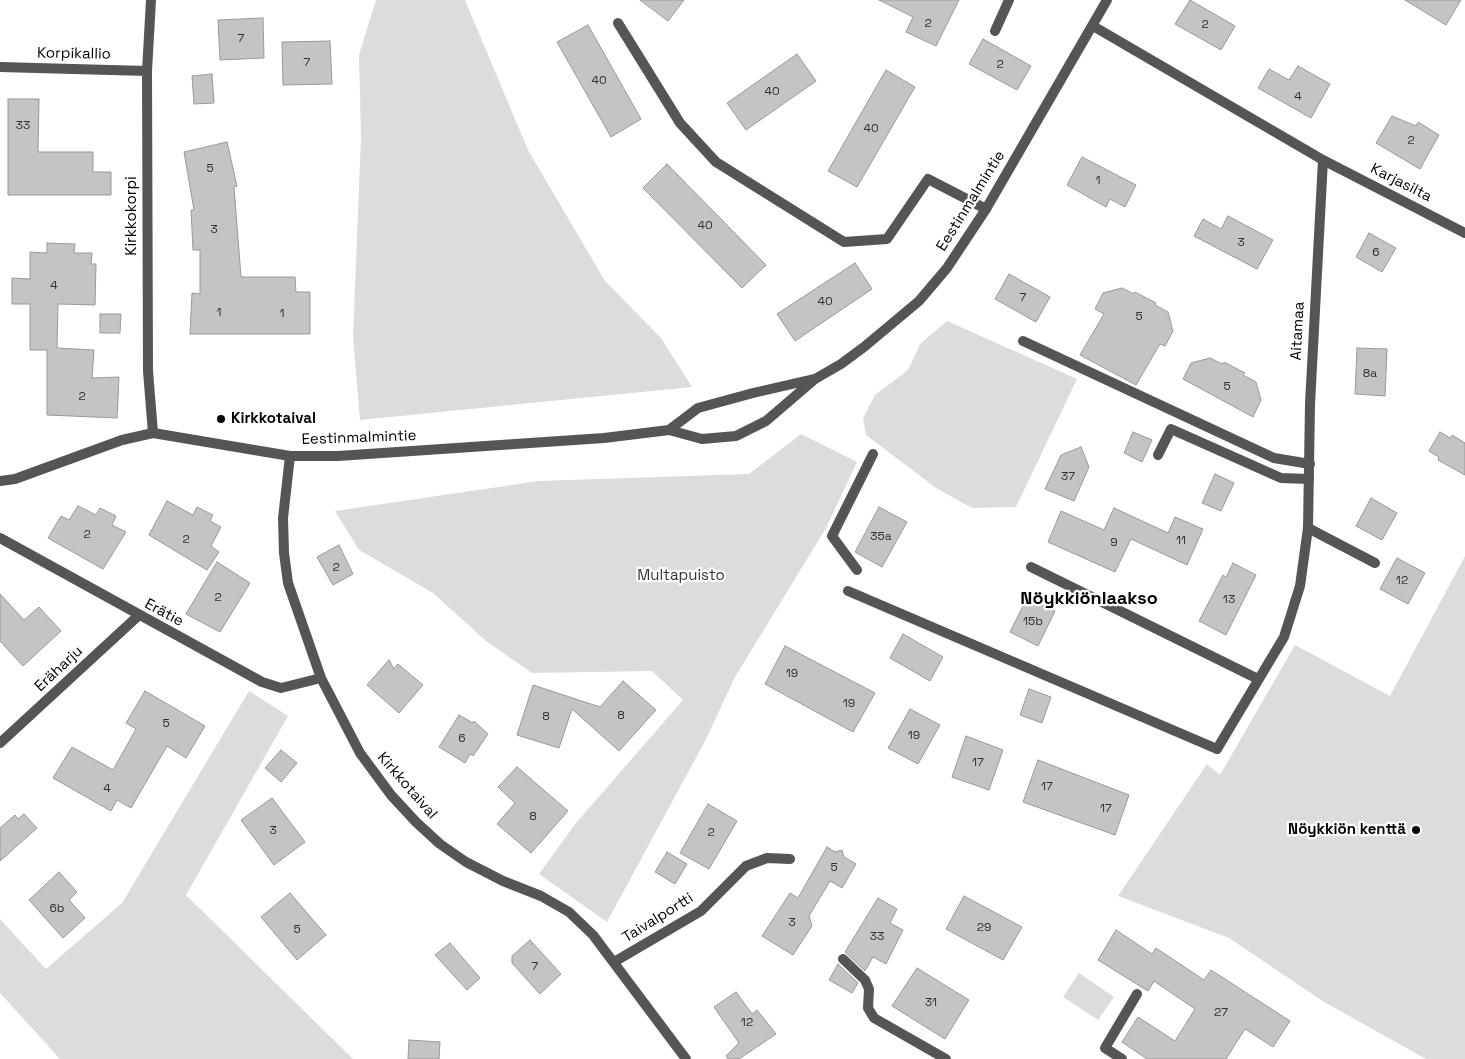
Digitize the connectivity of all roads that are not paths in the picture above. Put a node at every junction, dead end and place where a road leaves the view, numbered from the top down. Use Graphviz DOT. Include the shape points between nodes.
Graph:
graph roads {
  1 [pos="151,0"];
  2 [pos="1009,0"];
  3 [pos="1108,0"];
  4 [pos="618,23"];
  5 [pos="1093,26"];
  6 [pos="995,31"];
  7 [pos="0,67"];
  8 [pos="147,71"];
  9 [pos="1323,160"];
  10 [pos="986,209"];
  11 [pos="1465,233"];
  12 [pos="1024,341"];
  13 [pos="815,379"];
  14 [pos="669,430"];
  15 [pos="153,433"];
  16 [pos="873,454"];
  17 [pos="1158,455"];
  18 [pos="290,456"];
  19 [pos="1310,464"];
  20 [pos="1309,480"];
  21 [pos="0,481"];
  22 [pos="1308,528"];
  23 [pos="0,538"];
  24 [pos="1375,563"];
  25 [pos="1032,567"];
  26 [pos="857,570"];
  27 [pos="848,591"];
  28 [pos="138,616"];
  29 [pos="321,678"];
  30 [pos="1258,680"];
  31 [pos="0,743"];
  32 [pos="790,859"];
  33 [pos="843,959"];
  34 [pos="614,962"];
  35 [pos="1137,994"];
  36 [pos="686,1059"];
  37 [pos="946,1059"];
  38 [pos="1122,1059"];
  1 -- 8 [label="street, Kirkkokorpi"];
  2 -- 6 [label="street"];
  3 -- 5 [label="street, Eestinmalmintie"];
  4 -- 10 [label="street" via="680,123 716,162 844,242 887,239 928,179"];
  5 -- 9 [label="street"];
  5 -- 10 [label="street, Eestinmalmintie"];
  7 -- 8 [label="street, Korpikallio"];
  8 -- 15 [label="street, Kirkkokorpi" via="148,371"];
  9 -- 11 [label="street, Karjasilta"];
  9 -- 19 [label="street, Aitamaa" via="1310,404"];
  10 -- 13 [label="street, Eestinmalmintie" via="947,268 919,301 864,347"];
  12 -- 19 [label="street" via="1274,458"];
  13 -- 14 [label="street, Eestinmalmintie" via="698,408"];
  13 -- 14 [label="street, Eestinmalmintie" via="766,421 736,436 702,439"];
  14 -- 18 [label="street, Eestinmalmintie" via="604,438"];
  15 -- 18 [label="street, Eestinmalmintie"];
  15 -- 21 [label="street, Eestinmalmintie" via="122,440"];
  16 -- 26 [label="street" via="832,536"];
  17 -- 20 [label="street" via="1171,429 1282,478"];
  18 -- 29 [label="street, Kirkkotaival" via="283,518 288,583"];
  19 -- 20 [label="street, Aitamaa"];
  20 -- 22 [label="street, Aitamaa"];
  22 -- 24 [label="street"];
  22 -- 30 [label="street, Aitamaa" via="1300,586 1284,637"];
  23 -- 28 [label="street, Erätie"];
  25 -- 30 [label="street"];
  27 -- 30 [label="street, Aitamaa" via="1217,749"];
  28 -- 29 [label="street, Erätie" via="262,682 281,688"];
  28 -- 31 [label="street, Eräharju"];
  29 -- 34 [label="street, Kirkkotaival" via="360,753 416,822 466,862 569,912"];
  32 -- 34 [label="street, Taivalportti" via="767,858 746,866 701,910"];
  33 -- 37 [label="street" via="865,980 868,1008 874,1018"];
  34 -- 36 [label="street, Kirkkotaival"];
  35 -- 38 [label="street" via="1105,1048"];
}
